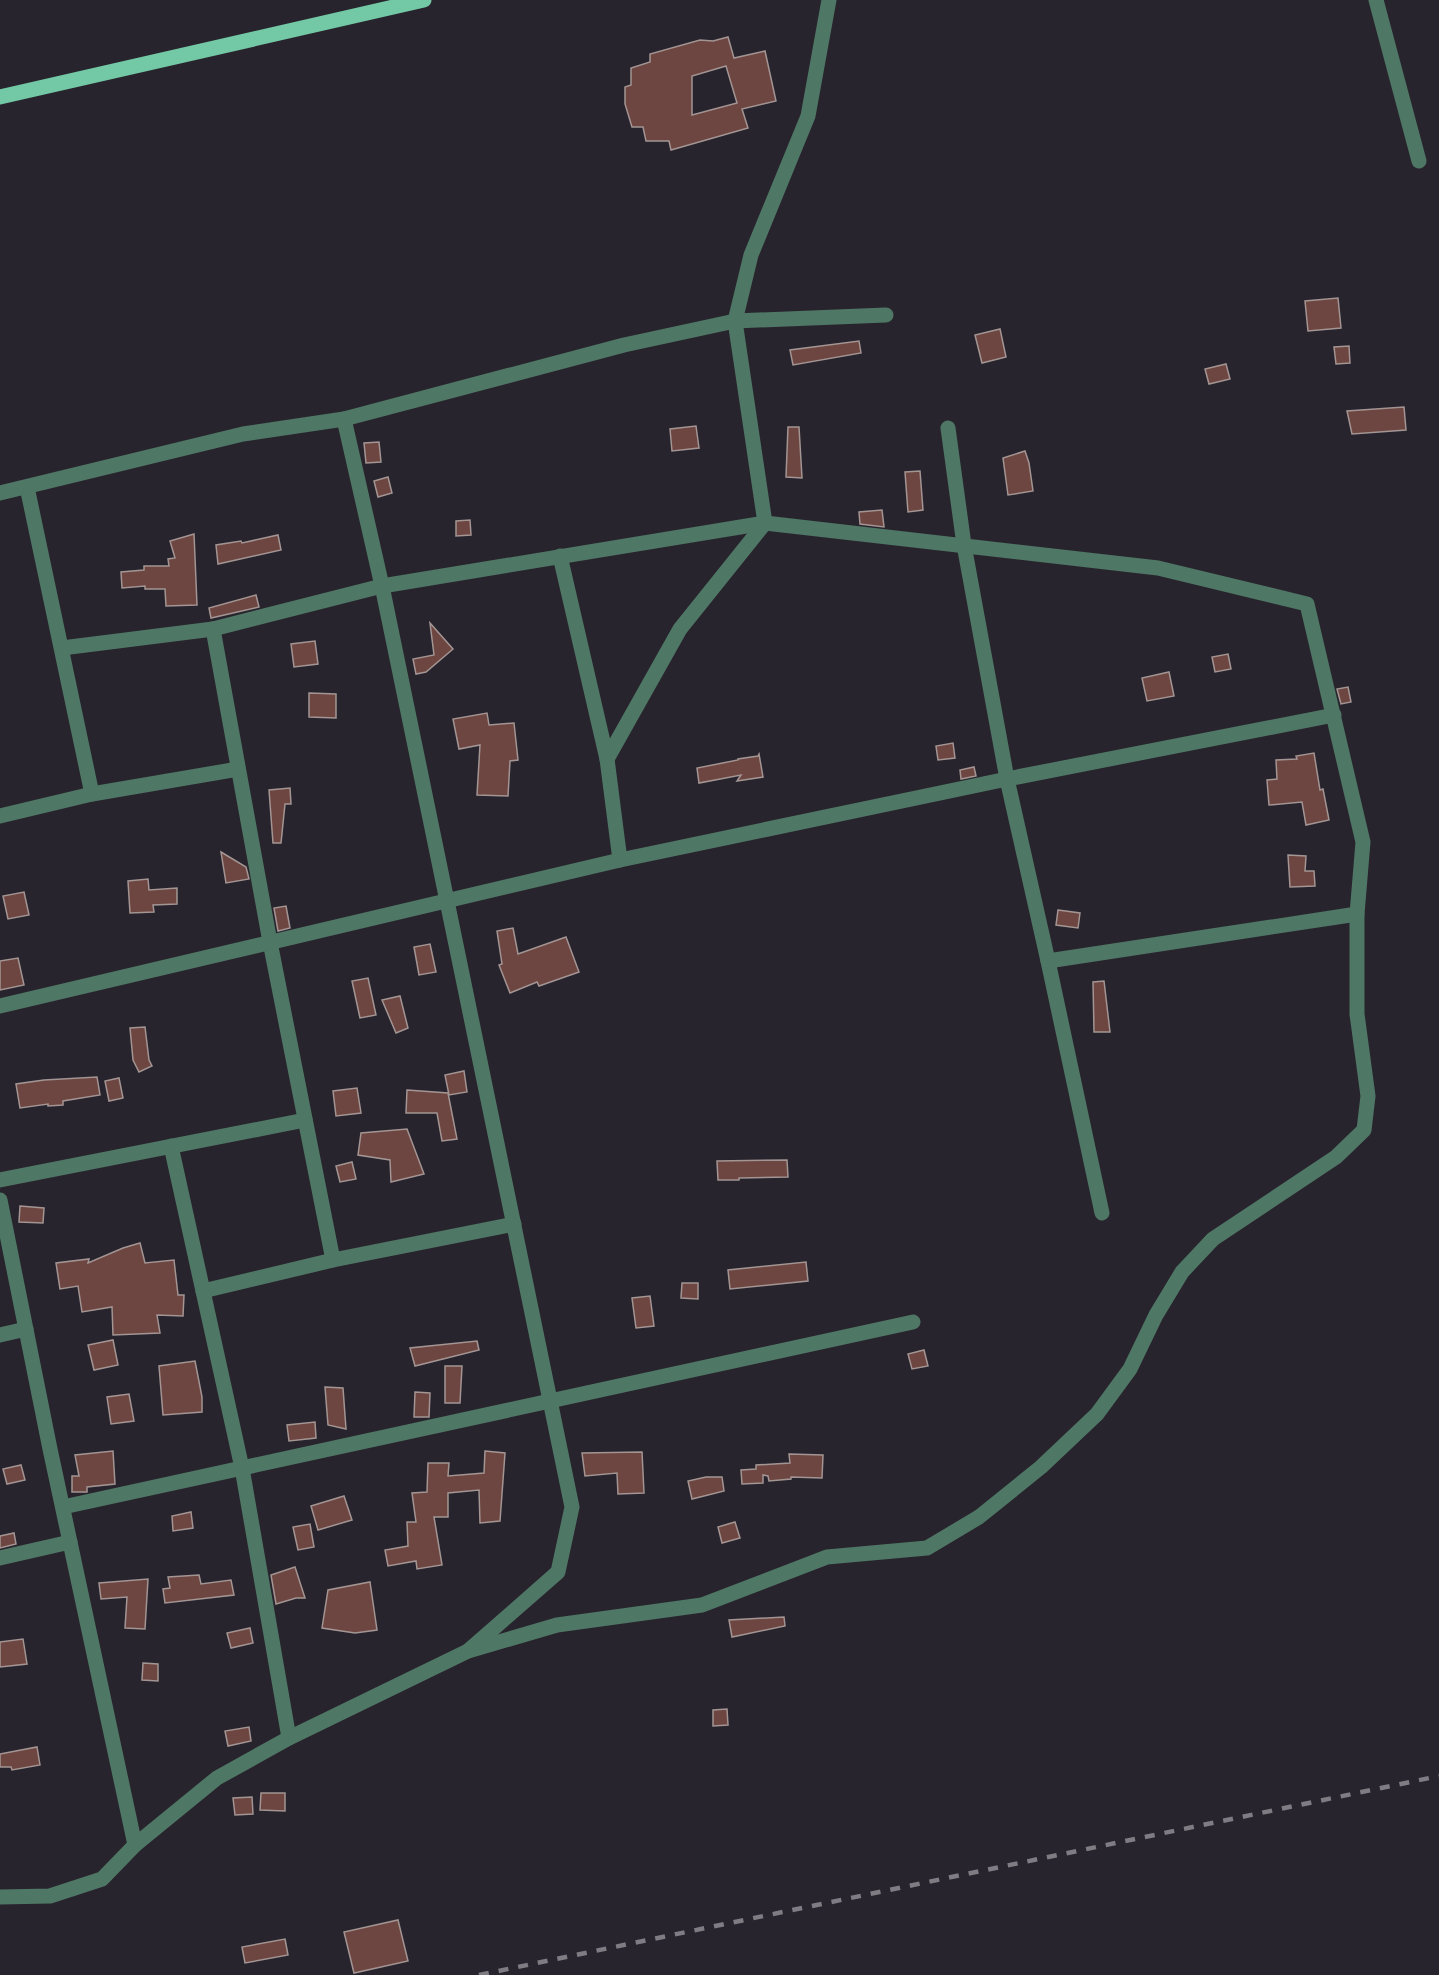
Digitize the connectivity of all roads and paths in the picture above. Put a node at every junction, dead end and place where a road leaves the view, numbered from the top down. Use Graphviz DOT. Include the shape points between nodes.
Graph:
graph roads {
  1 [pos="424,0"];
  2 [pos="829,0"];
  3 [pos="1376,0"];
  4 [pos="0,96"];
  5 [pos="1419,161"];
  6 [pos="886,315"];
  7 [pos="735,321"];
  8 [pos="344,419"];
  9 [pos="948,428"];
  10 [pos="27,487"];
  11 [pos="0,494"];
  12 [pos="765,523"];
  13 [pos="964,545"];
  14 [pos="560,556"];
  15 [pos="382,586"];
  16 [pos="213,629"];
  17 [pos="62,648"];
  18 [pos="1334,715"];
  19 [pos="607,759"];
  20 [pos="238,769"];
  21 [pos="1007,779"];
  22 [pos="92,794"];
  23 [pos="0,816"];
  24 [pos="620,860"];
  25 [pos="447,901"];
  26 [pos="1357,914"];
  27 [pos="270,942"];
  28 [pos="1048,961"];
  29 [pos="0,1006"];
  30 [pos="305,1120"];
  31 [pos="171,1146"];
  32 [pos="0,1180"];
  33 [pos="0,1200"];
  34 [pos="1102,1213"];
  35 [pos="514,1224"];
  36 [pos="333,1260"];
  37 [pos="203,1291"];
  38 [pos="913,1322"];
  39 [pos="26,1329"];
  40 [pos="0,1335"];
  41 [pos="551,1400"];
  42 [pos="242,1468"];
  43 [pos="63,1507"];
  44 [pos="70,1542"];
  45 [pos="0,1558"];
  46 [pos="468,1652"];
  47 [pos="289,1738"];
  48 [pos="135,1845"];
  49 [pos="0,1897"];
  1 -- 4 [label="main road"];
  2 -- 7 [label="street" via="808,116 751,255"];
  3 -- 5 [label="street"];
  6 -- 7 [label="street"];
  7 -- 8 [label="street" via="624,345"];
  7 -- 12 [label="street"];
  8 -- 10 [label="street" via="243,435"];
  8 -- 15 [label="street"];
  9 -- 13 [label="street"];
  10 -- 11 [label="street"];
  10 -- 17 [label="street"];
  12 -- 13 [label="street"];
  12 -- 14 [label="street"];
  12 -- 19 [label="street" via="680,629"];
  13 -- 18 [label="street" via="1158,568 1307,604"];
  13 -- 21 [label="street"];
  14 -- 15 [label="street"];
  14 -- 19 [label="street"];
  15 -- 16 [label="street"];
  15 -- 25 [label="street"];
  16 -- 17 [label="street"];
  16 -- 20 [label="street"];
  17 -- 22 [label="street"];
  18 -- 21 [label="street"];
  18 -- 26 [label="street" via="1363,842"];
  19 -- 24 [label="street"];
  20 -- 22 [label="street"];
  20 -- 27 [label="street"];
  21 -- 24 [label="street"];
  21 -- 28 [label="street"];
  22 -- 23 [label="street"];
  24 -- 25 [label="street"];
  25 -- 27 [label="street"];
  25 -- 35 [label="street"];
  26 -- 28 [label="street"];
  26 -- 46 [label="street" via="1357,1014 1368,1096 1364,1130 1336,1157 1213,1239 1182,1272 1130,1369 1097,1413 1041,1467 979,1517 927,1548 827,1557 702,1605 557,1625"];
  27 -- 29 [label="street"];
  27 -- 30 [label="street"];
  28 -- 34 [label="street"];
  30 -- 31 [label="street"];
  30 -- 36 [label="street"];
  31 -- 32 [label="street"];
  31 -- 37 [label="street"];
  33 -- 39 [label="street"];
  35 -- 36 [label="street"];
  35 -- 41 [label="street"];
  36 -- 37 [label="street"];
  37 -- 42 [label="street"];
  38 -- 41 [label="street"];
  39 -- 40 [label="street"];
  39 -- 43 [label="street"];
  41 -- 42 [label="street"];
  41 -- 46 [label="street" via="572,1507 558,1572"];
  42 -- 43 [label="street"];
  42 -- 47 [label="street"];
  43 -- 44 [label="street"];
  44 -- 45 [label="street"];
  44 -- 48 [label="street"];
  46 -- 47 [label="street"];
  47 -- 48 [label="street" via="217,1778"];
  48 -- 49 [label="street" via="102,1879 50,1896"];
}
